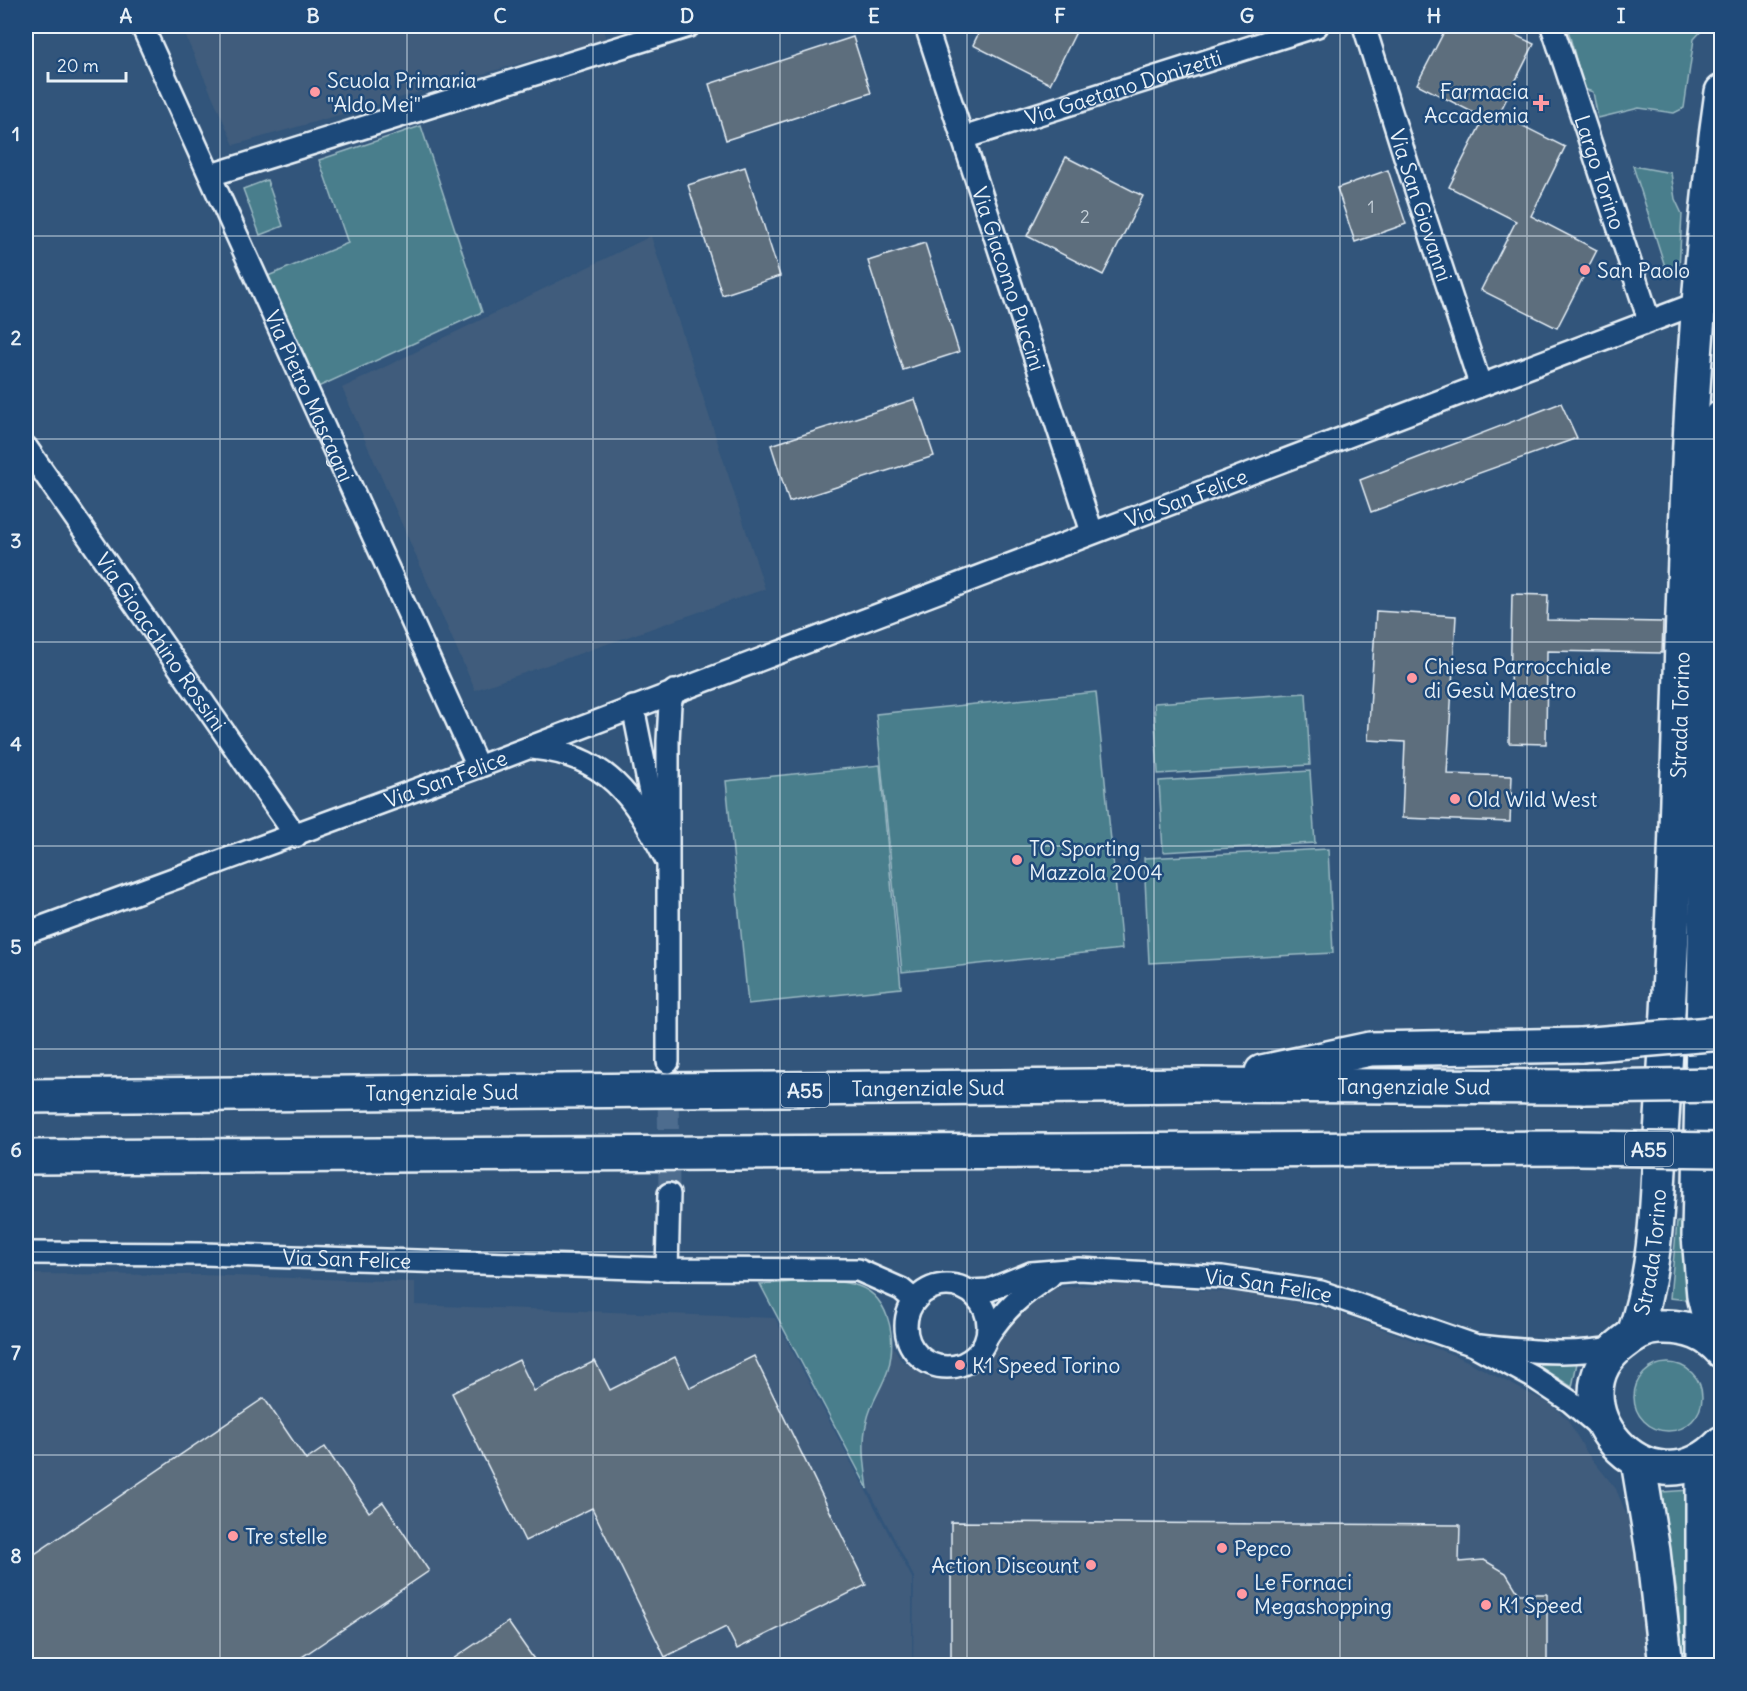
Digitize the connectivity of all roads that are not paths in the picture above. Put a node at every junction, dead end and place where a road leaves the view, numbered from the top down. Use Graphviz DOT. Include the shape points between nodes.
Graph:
graph roads {
  1 [pos="142,26"];
  2 [pos="690,26"];
  3 [pos="926,26"];
  4 [pos="1317,26"];
  5 [pos="1364,26"];
  6 [pos="1552,26"];
  7 [pos="1269,32"];
  8 [pos="1722,92"];
  9 [pos="963,138"];
  10 [pos="211,175"];
  11 [pos="1698,303"];
  12 [pos="1649,320"];
  13 [pos="1480,384"];
  14 [pos="1722,417"];
  15 [pos="26,447"];
  16 [pos="1720,474"];
  17 [pos="1092,532"];
  18 [pos="675,691"];
  19 [pos="633,707"];
  20 [pos="528,748"];
  21 [pos="478,767"];
  22 [pos="296,836"];
  23 [pos="666,860"];
  24 [pos="26,933"];
  25 [pos="1706,936"];
  26 [pos="1722,981"];
  27 [pos="1722,1033"];
  28 [pos="668,1062"];
  29 [pos="1722,1085"];
  30 [pos="1200,1086"];
  31 [pos="26,1096"];
  32 [pos="1722,1150"];
  33 [pos="26,1158"];
  34 [pos="669,1194"];
  35 [pos="26,1253"];
  36 [pos="667,1269"];
  37 [pos="1056,1271"];
  38 [pos="970,1291"];
  39 [pos="914,1300"];
  40 [pos="985,1340"];
  41 [pos="1625,1341"];
  42 [pos="1474,1345"];
  43 [pos="1719,1348"];
  44 [pos="1605,1431"];
  45 [pos="1712,1451"];
  46 [pos="1638,1461"];
  47 [pos="1666,1665"];
  48 [pos="1703,1665"];
  1 -- 10 [label="street, Via Pietro Mascagni"];
  2 -- 10 [label="street"];
  3 -- 9 [label="street, Via Giacomo Puccini"];
  4 -- 7 [label="street, Via Gaetano Donizetti"];
  5 -- 13 [label="street, Via San Giovanni"];
  6 -- 12 [label="street, Largo Torino"];
  7 -- 9 [label="street, Via Gaetano Donizetti"];
  8 -- 11 [label="main road, Strada Torino"];
  9 -- 17 [label="street, Via Giacomo Puccini"];
  10 -- 21 [label="street, Via Pietro Mascagni"];
  11 -- 12 [label="street, Via San Felice"];
  11 -- 41 [label="main road, Strada Torino" via="1656,1232 1646,1300"];
  12 -- 13 [label="street, Via San Felice"];
  13 -- 17 [label="street, Via San Felice"];
  14 -- 16 [label="main road, Strada Torino"];
  15 -- 22 [label="street, Via Gioacchino Rossini"];
  16 -- 25 [label="main road, Strada Torino" via="1710,690"];
  17 -- 18 [label="street, Via San Felice"];
  18 -- 19 [label="street, Via San Felice"];
  18 -- 23 [label="street, Via San Felice" via="670,704 668,741"];
  19 -- 20 [label="street, Via San Felice"];
  19 -- 23 [label="street, Via San Felice"];
  20 -- 21 [label="street, Via San Felice"];
  20 -- 23 [label="street, Via San Felice" via="556,750 608,775 632,798"];
  21 -- 22 [label="street, Via San Felice"];
  22 -- 24 [label="street, Via San Felice"];
  23 -- 28 [label="street, Via San Felice"];
  25 -- 26 [label="street"];
  25 -- 43 [label="main road, Strada Torino" via="1699,1236 1704,1296"];
  27 -- 30 [label="main road, bridge" via="1581,1045 1370,1049"];
  29 -- 30 [label="main road, Tangenziale Sud / A55, bridge"];
  30 -- 31 [label="main road, Tangenziale Sud / A55"];
  32 -- 33 [label="main road, A55, bridge"];
  34 -- 36 [label="street"];
  35 -- 36 [label="street, Via San Felice" via="203,1254"];
  36 -- 39 [label="street, Via San Felice" via="858,1270"];
  37 -- 38 [label="street, Via San Felice" via="1031,1273 989,1290"];
  37 -- 40 [label="street, Via San Felice" via="1025,1291 1000,1315"];
  37 -- 42 [label="street, Via San Felice" via="1222,1277 1283,1284 1321,1292"];
  38 -- 39 [label="street, Via San Felice" via="940,1284"];
  38 -- 40 [label="street" via="986,1312"];
  39 -- 40 [label="street, Via San Felice" via="906,1315 905,1331 911,1348 921,1359 934,1365 960,1365 972,1359"];
  41 -- 42 [label="street, Via San Felice" via="1582,1354"];
  41 -- 43 [label="main road" via="1655,1327 1677,1326 1698,1332"];
  41 -- 44 [label="main road, Strada Torino" via="1604,1366 1597,1387 1598,1410"];
  42 -- 44 [label="street, Via San Felice" via="1533,1377"];
  44 -- 46 [label="main road" via="1619,1449"];
  45 -- 46 [label="main road" via="1682,1467 1659,1467"];
  45 -- 48 [label="main road"];
  46 -- 47 [label="main road"];
}
